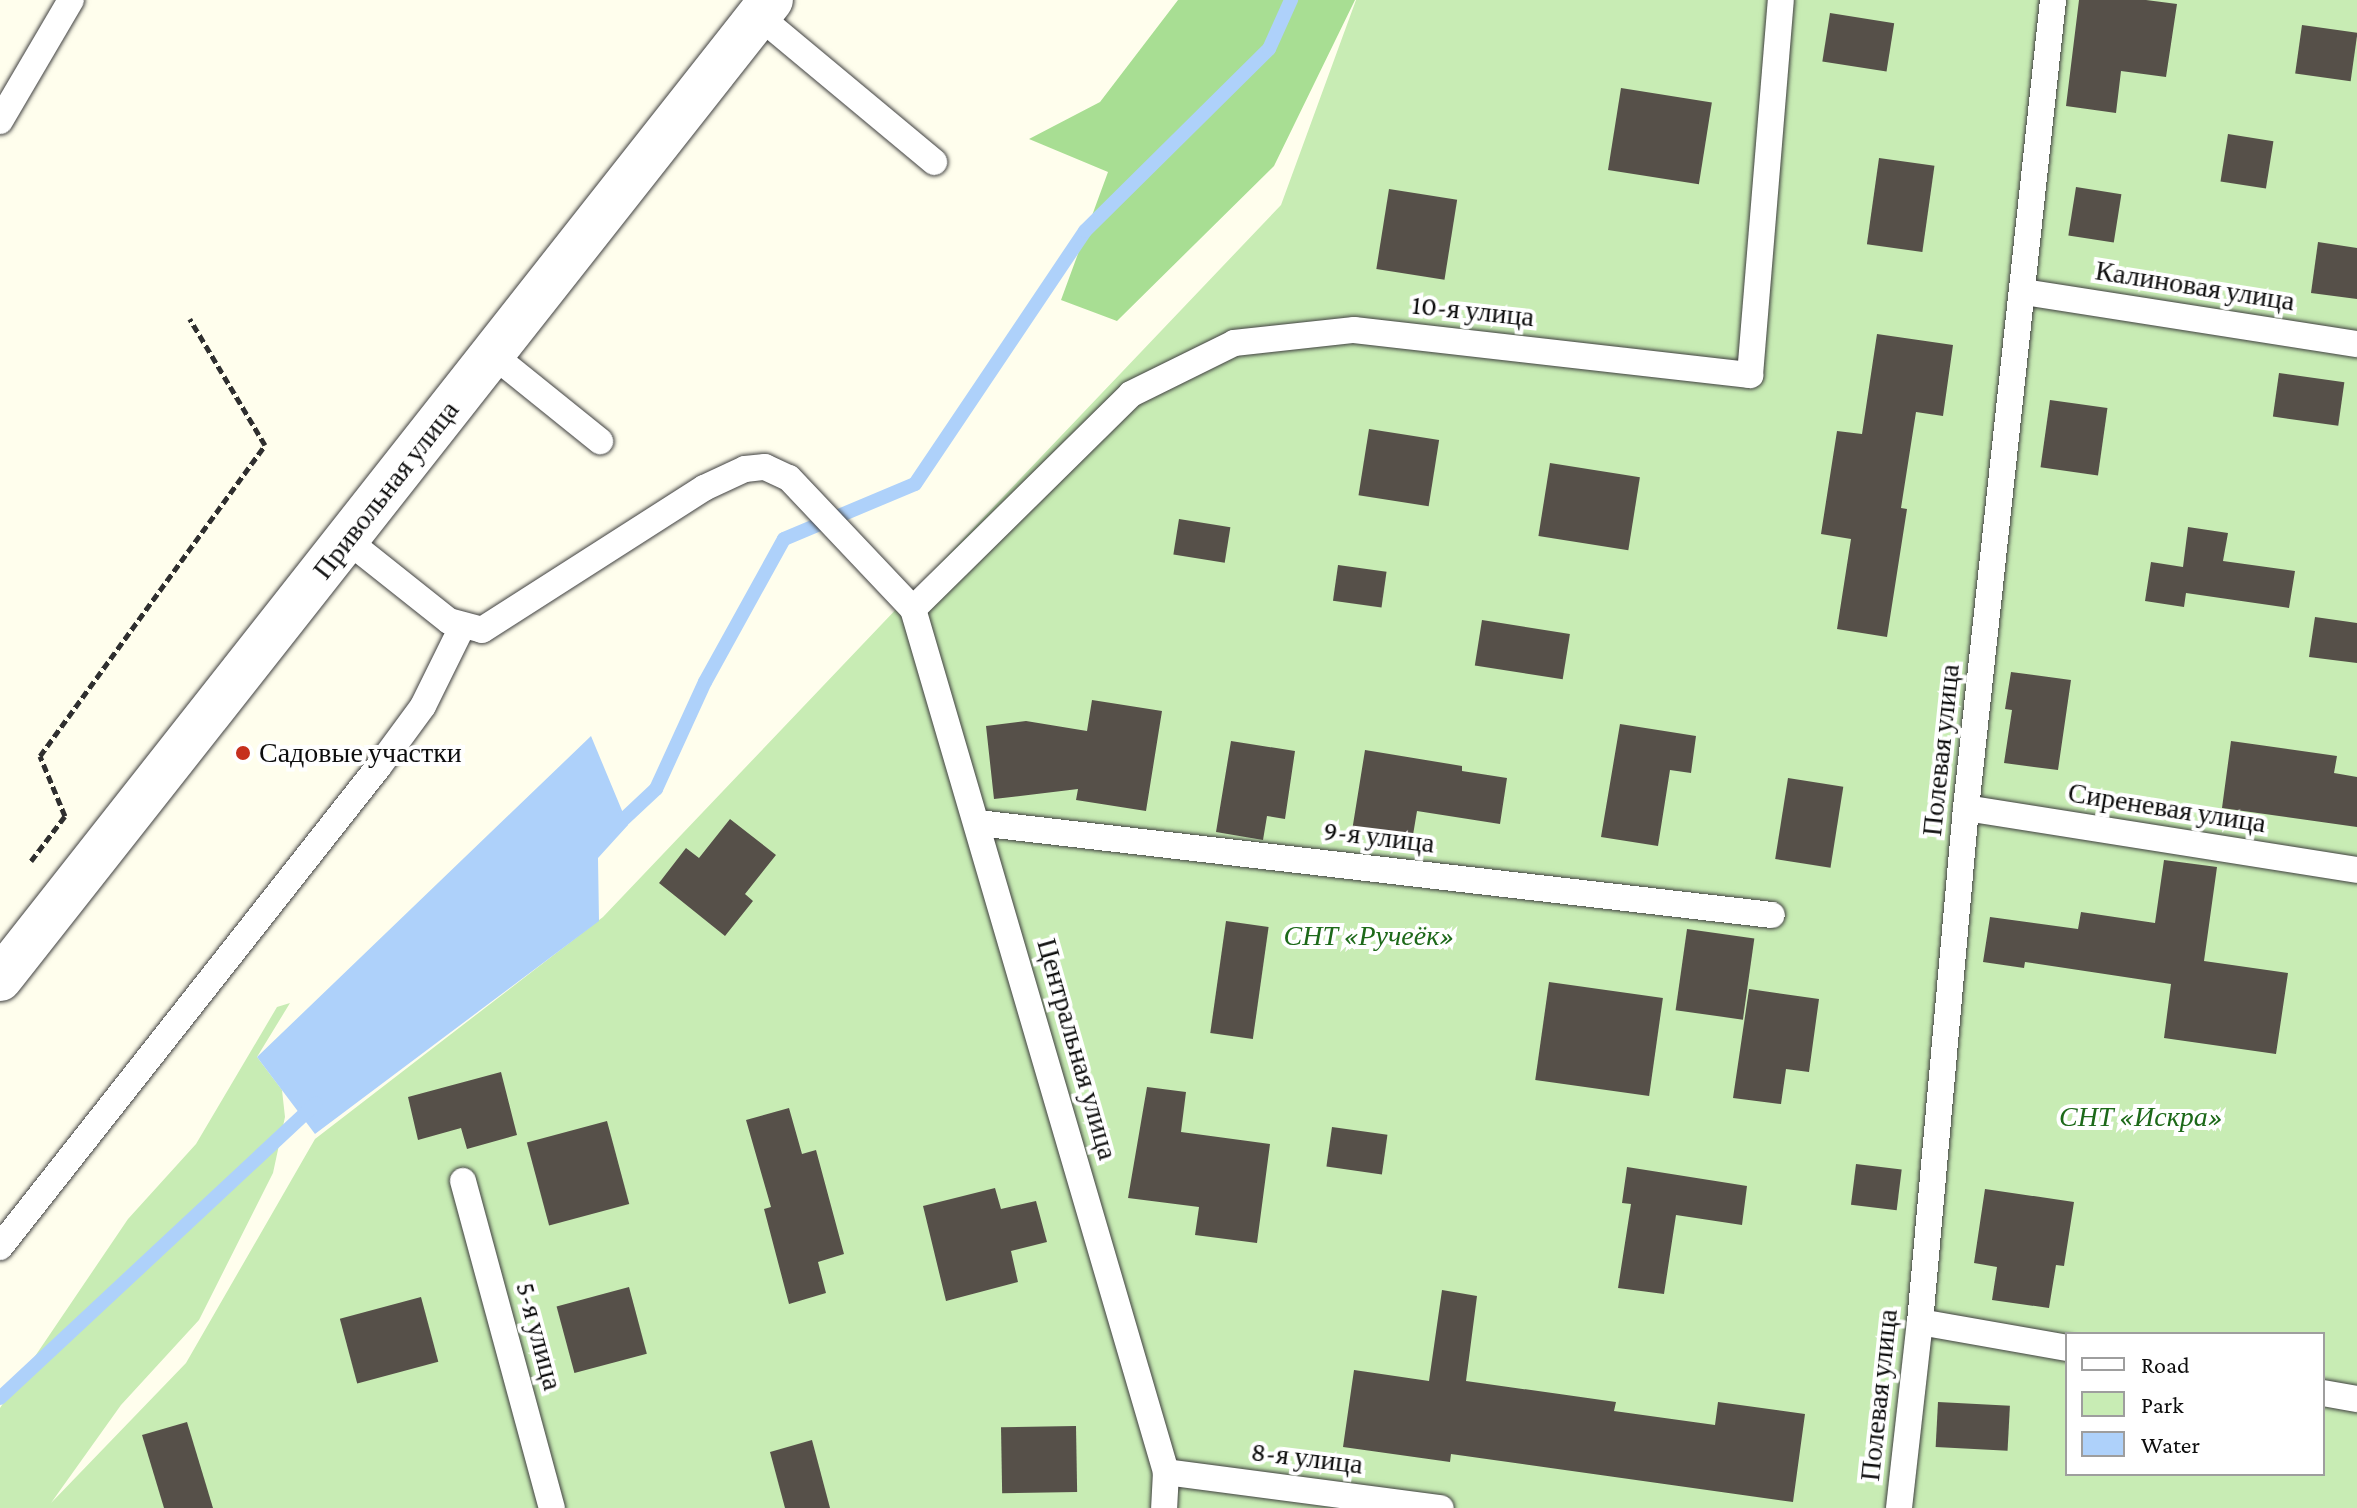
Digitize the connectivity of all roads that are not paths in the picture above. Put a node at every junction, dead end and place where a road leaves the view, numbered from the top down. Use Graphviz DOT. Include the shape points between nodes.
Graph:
graph roads {
  1 [pos="71,0"];
  2 [pos="1781,0"];
  3 [pos="2053,0"];
  4 [pos="765,8"];
  5 [pos="0,121"];
  6 [pos="934,162"];
  7 [pos="2024,292"];
  8 [pos="2357,344"];
  9 [pos="492,354"];
  10 [pos="600,441"];
  11 [pos="347,540"];
  12 [pos="913,609"];
  13 [pos="462,627"];
  14 [pos="1966,808"];
  15 [pos="978,823"];
  16 [pos="2357,870"];
  17 [pos="1772,915"];
  18 [pos="0,979"];
  19 [pos="463,1181"];
  20 [pos="0,1247"];
  21 [pos="1920,1322"];
  22 [pos="2065,1348"];
  23 [pos="2325,1393"];
  24 [pos="2357,1399"];
  25 [pos="1166,1472"];
  26 [pos="552,1508"];
  27 [pos="1164,1508"];
  28 [pos="1441,1508"];
  29 [pos="1899,1508"];
  1 -- 5 [label="lane"];
  2 -- 12 [label="lane, 10-я улица" via="1750,375 1354,330 1234,343 1131,394"];
  3 -- 7 [label="lane, Полевая улица"];
  4 -- 6 [label="lane"];
  4 -- 9 [label="street, Привольная улица"];
  7 -- 8 [label="lane, Калиновая улица"];
  7 -- 14 [label="lane, Полевая улица"];
  9 -- 10 [label="lane"];
  9 -- 11 [label="street, Привольная улица"];
  11 -- 13 [label="lane"];
  11 -- 18 [label="street, Привольная улица"];
  12 -- 13 [label="lane" via="789,478 765,467 745,469 704,488 482,630"];
  12 -- 15 [label="lane, Центральная улица"];
  13 -- 20 [label="lane" via="423,706 388,754"];
  14 -- 16 [label="lane, Сиреневая улица"];
  14 -- 21 [label="lane, Полевая улица"];
  15 -- 17 [label="lane, 9-я улица"];
  15 -- 25 [label="lane, Центральная улица"];
  19 -- 26 [label="lane, 5-я улица"];
  21 -- 22 [label="lane"];
  21 -- 29 [label="lane, Полевая улица"];
  23 -- 24 [label="lane"];
  25 -- 27 [label="lane, Центральная улица"];
  25 -- 28 [label="lane, 8-я улица"];
}
